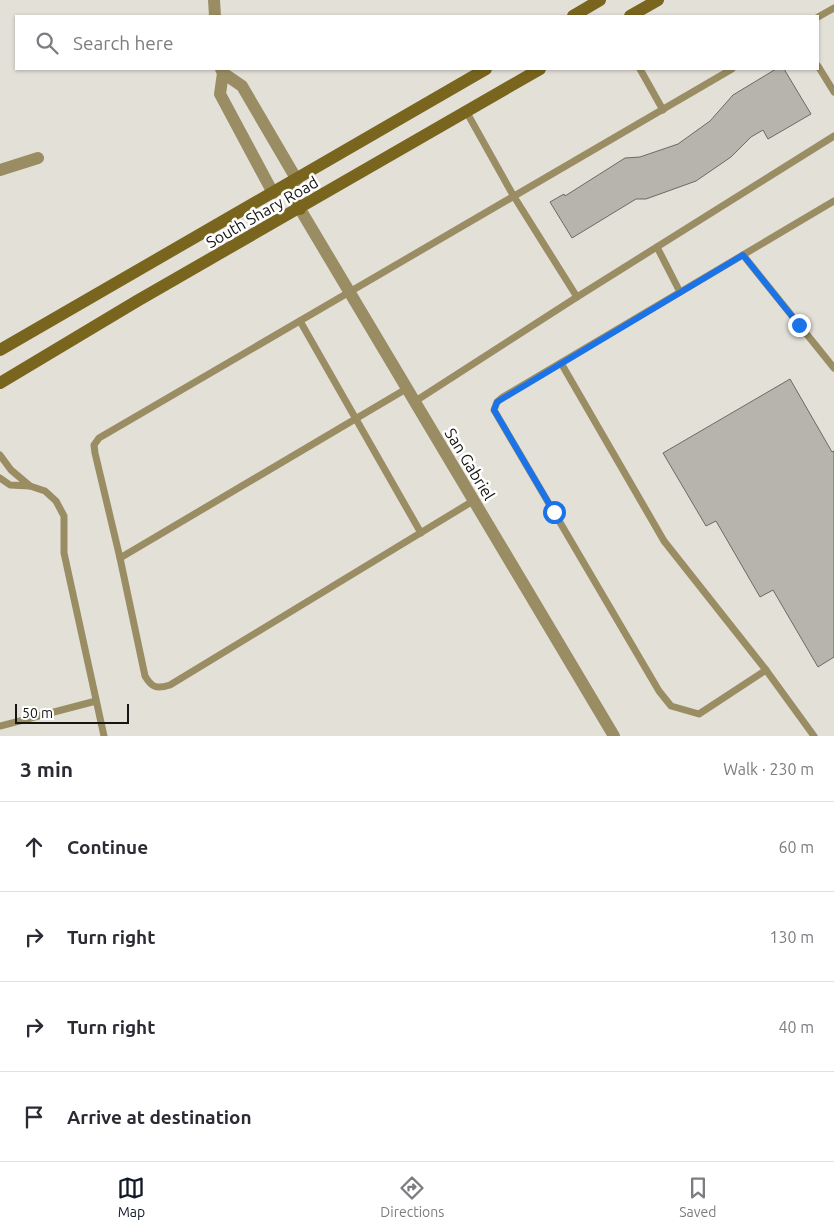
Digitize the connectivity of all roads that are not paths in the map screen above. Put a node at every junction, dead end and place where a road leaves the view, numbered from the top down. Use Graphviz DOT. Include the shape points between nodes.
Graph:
graph roads {
  1 [pos="214,0"];
  2 [pos="600,0"];
  3 [pos="658,0"];
  4 [pos="834,8"];
  5 [pos="215,15"];
  6 [pos="575,15"];
  7 [pos="632,15"];
  8 [pos="819,16"];
  9 [pos="819,68"];
  10 [pos="484,70"];
  11 [pos="538,70"];
  12 [pos="641,70"];
  13 [pos="730,70"];
  14 [pos="222,71"];
  15 [pos="834,92"];
  16 [pos="663,110"];
  17 [pos="466,112"];
  18 [pos="834,136"];
  19 [pos="38,158"];
  20 [pos="0,170"];
  21 [pos="292,182"];
  22 [pos="273,193"];
  23 [pos="513,195"];
  24 [pos="834,202"];
  25 [pos="300,209"];
  26 [pos="657,247"];
  27 [pos="743,255"];
  28 [pos="348,292"];
  29 [pos="680,292"];
  30 [pos="577,298"];
  31 [pos="300,322"];
  32 [pos="0,350"];
  33 [pos="560,363"];
  34 [pos="834,368"];
  35 [pos="0,383"];
  36 [pos="406,388"];
  37 [pos="414,402"];
  38 [pos="356,418"];
  39 [pos="0,456"];
  40 [pos="0,478"];
  41 [pos="30,486"];
  42 [pos="473,501"];
  43 [pos="421,533"];
  44 [pos="120,558"];
  45 [pos="766,670"];
  46 [pos="96,700"];
  47 [pos="0,726"];
  48 [pos="104,736"];
  49 [pos="614,736"];
  50 [pos="814,736"];
  1 -- 5 [label="street"];
  2 -- 6 [label="main road"];
  3 -- 7 [label="main road"];
  4 -- 8 [label="lane"];
  9 -- 15 [label="lane"];
  10 -- 21 [label="main road, South Shary Road"];
  11 -- 17 [label="main road, South Shary Road"];
  12 -- 16 [label="lane"];
  13 -- 16 [label="lane"];
  14 -- 21 [label="street" via="242,86"];
  14 -- 22 [label="street" via="220,94"];
  16 -- 23 [label="lane"];
  17 -- 23 [label="lane"];
  17 -- 25 [label="main road, South Shary Road"];
  18 -- 26 [label="lane"];
  19 -- 20 [label="street"];
  21 -- 22 [label="main road, South Shary Road"];
  21 -- 25 [label="main road"];
  22 -- 32 [label="main road, South Shary Road"];
  23 -- 28 [label="lane"];
  23 -- 30 [label="lane"];
  24 -- 27 [label="lane"];
  25 -- 28 [label="street, San Gabriel"];
  25 -- 35 [label="main road, South Shary Road"];
  26 -- 29 [label="lane"];
  26 -- 30 [label="lane"];
  27 -- 29 [label="lane"];
  27 -- 34 [label="lane"];
  28 -- 31 [label="lane"];
  28 -- 36 [label="street, San Gabriel"];
  29 -- 33 [label="lane"];
  30 -- 37 [label="lane"];
  31 -- 38 [label="lane"];
  31 -- 44 [label="lane" via="99,438 94,445 95,453"];
  33 -- 45 [label="lane" via="664,541"];
  33 -- 45 [label="lane" via="503,397 494,410 659,691 671,706 699,714"];
  36 -- 37 [label="street, San Gabriel"];
  36 -- 38 [label="lane"];
  37 -- 42 [label="street, San Gabriel"];
  38 -- 43 [label="lane"];
  38 -- 44 [label="lane"];
  39 -- 41 [label="lane"];
  40 -- 41 [label="lane" via="10,485"];
  41 -- 46 [label="lane" via="45,490 64,516 64,553"];
  42 -- 43 [label="lane"];
  42 -- 49 [label="street, San Gabriel"];
  43 -- 44 [label="lane" via="170,685 159,688 150,685 145,676"];
  45 -- 50 [label="lane"];
  46 -- 47 [label="lane"];
  46 -- 48 [label="lane"];
}
